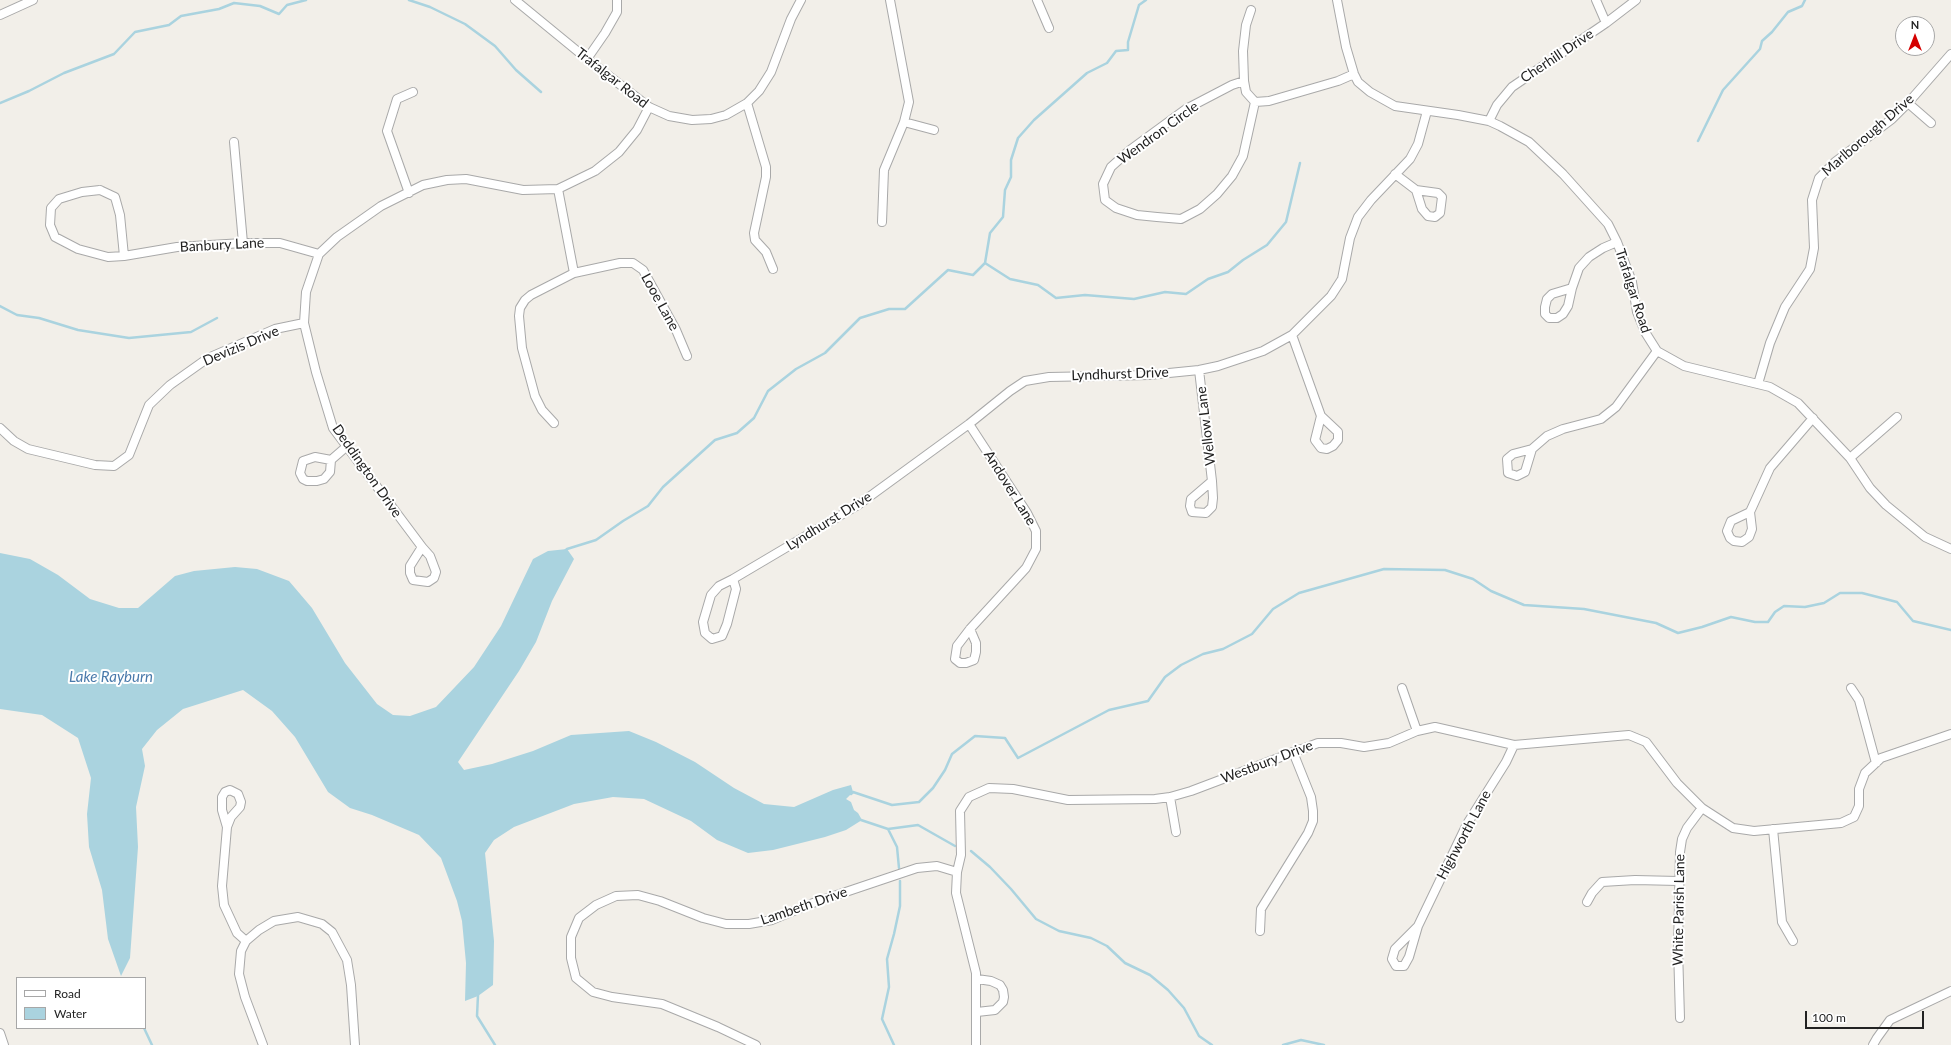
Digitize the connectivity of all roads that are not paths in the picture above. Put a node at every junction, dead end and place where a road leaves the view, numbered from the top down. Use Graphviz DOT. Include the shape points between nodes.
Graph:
graph roads {
  1 [pos="33,0"];
  2 [pos="516,0"];
  3 [pos="617,0"];
  4 [pos="801,0"];
  5 [pos="890,0"];
  6 [pos="1037,0"];
  7 [pos="1337,0"];
  8 [pos="1596,0"];
  9 [pos="1636,0"];
  10 [pos="1251,10"];
  11 [pos="0,15"];
  12 [pos="1606,23"];
  13 [pos="1049,28"];
  14 [pos="1951,54"];
  15 [pos="587,59"];
  16 [pos="1354,74"];
  17 [pos="1244,81"];
  18 [pos="413,92"];
  19 [pos="1255,102"];
  20 [pos="747,103"];
  21 [pos="1908,103"];
  22 [pos="649,108"];
  23 [pos="1427,111"];
  24 [pos="904,122"];
  25 [pos="1489,122"];
  26 [pos="1931,122"];
  27 [pos="934,130"];
  28 [pos="234,142"];
  29 [pos="1395,174"];
  30 [pos="558,189"];
  31 [pos="1416,190"];
  32 [pos="410,193"];
  33 [pos="882,222"];
  34 [pos="1617,242"];
  35 [pos="243,243"];
  36 [pos="319,254"];
  37 [pos="124,256"];
  38 [pos="773,269"];
  39 [pos="574,274"];
  40 [pos="1572,288"];
  41 [pos="304,323"];
  42 [pos="1292,335"];
  43 [pos="1658,350"];
  44 [pos="687,356"];
  45 [pos="1199,370"];
  46 [pos="1758,384"];
  47 [pos="1321,416"];
  48 [pos="1897,417"];
  49 [pos="1813,418"];
  50 [pos="554,423"];
  51 [pos="969,424"];
  52 [pos="0,428"];
  53 [pos="346,447"];
  54 [pos="1532,449"];
  55 [pos="1850,458"];
  56 [pos="332,460"];
  57 [pos="1212,481"];
  58 [pos="1750,512"];
  59 [pos="422,547"];
  60 [pos="1951,549"];
  61 [pos="733,579"];
  62 [pos="970,629"];
  63 [pos="1402,688"];
  64 [pos="1851,688"];
  65 [pos="1417,731"];
  66 [pos="1951,734"];
  67 [pos="1514,745"];
  68 [pos="1292,752"];
  69 [pos="1876,763"];
  70 [pos="1170,797"];
  71 [pos="1702,808"];
  72 [pos="227,827"];
  73 [pos="1773,829"];
  74 [pos="1176,832"];
  75 [pos="957,872"];
  76 [pos="1678,881"];
  77 [pos="1587,902"];
  78 [pos="1418,926"];
  79 [pos="1260,931"];
  80 [pos="246,941"];
  81 [pos="1793,941"];
  82 [pos="976,979"];
  83 [pos="1951,990"];
  84 [pos="977,1012"];
  85 [pos="1680,1018"];
  86 [pos="0,1033"];
  87 [pos="4,1045"];
  88 [pos="263,1045"];
  89 [pos="355,1045"];
  90 [pos="756,1045"];
  91 [pos="976,1045"];
  92 [pos="1874,1045"];
  1 -- 11 [label="street"];
  2 -- 15 [label="street, Trafalgar Road"];
  3 -- 15 [label="street" via="617,12"];
  4 -- 20 [label="street, Trafalgar Road" via="771,72 759,91"];
  5 -- 24 [label="street" via="909,102"];
  6 -- 13 [label="street"];
  7 -- 16 [label="street, Trafalgar Road"];
  8 -- 12 [label="street"];
  9 -- 12 [label="street, Cherhill Drive"];
  10 -- 17 [label="street" via="1246,25 1243,51"];
  12 -- 25 [label="street, Cherhill Drive" via="1512,87 1501,100"];
  14 -- 21 [label="street, Marlborough Drive"];
  15 -- 22 [label="street, Trafalgar Road"];
  16 -- 19 [label="street" via="1269,101"];
  16 -- 23 [label="street, Trafalgar Road" via="1358,82 1370,92 1395,106"];
  17 -- 19 [label="street" via="1246,92"];
  17 -- 19 [label="street, Wendron Circle" via="1186,109 1130,150 1111,167 1103,184 1105,200 1116,208 1137,215 1157,217 1181,219 1200,209 1232,176 1243,156"];
  18 -- 32 [label="street" via="397,99 387,131"];
  20 -- 22 [label="street, Trafalgar Road" via="726,115 692,120 669,116"];
  20 -- 38 [label="street" via="766,167 754,233 755,240 766,252"];
  21 -- 26 [label="street"];
  21 -- 46 [label="street, Marlborough Drive" via="1819,178 1812,200 1814,248 1810,269 1785,307 1770,343"];
  22 -- 30 [label="street, Deddington Drive" via="637,130 619,152 595,172"];
  23 -- 25 [label="street, Trafalgar Road"];
  23 -- 29 [label="street, Lyndhurst Drive" via="1418,144 1410,159"];
  24 -- 27 [label="street"];
  24 -- 33 [label="street" via="884,170"];
  25 -- 34 [label="street, Trafalgar Road" via="1509,130 1543,154 1608,224"];
  28 -- 35 [label="street"];
  29 -- 31 [label="street"];
  29 -- 42 [label="street, Lyndhurst Drive" via="1358,217 1350,238 1342,279 1331,296"];
  30 -- 32 [label="street, Deddington Drive" via="523,190 466,179 423,185"];
  30 -- 39 [label="street"];
  32 -- 36 [label="street, Deddington Drive" via="381,206 337,237"];
  34 -- 40 [label="street" via="1589,257 1579,268"];
  34 -- 43 [label="street, Trafalgar Road" via="1632,282 1637,312 1645,332"];
  35 -- 36 [label="street, Banbury Lane" via="280,243"];
  35 -- 37 [label="street, Banbury Lane" via="177,247"];
  36 -- 41 [label="street, Deddington Drive" via="306,292"];
  37 -- 37 [label="street" via="108,257 78,249 55,237 50,225 51,208 59,199 82,192 100,190 115,197 120,215"];
  39 -- 44 [label="street, Looe Lane" via="627,262 638,266 643,270 676,330"];
  39 -- 50 [label="street, Looe Lane" via="531,295 520,308 522,348 529,376 542,410"];
  41 -- 52 [label="street, Devizis Drive" via="275,329 208,358 170,385 149,405 129,455 114,466 94,465 28,449"];
  41 -- 53 [label="street, Deddington Drive" via="333,428"];
  42 -- 45 [label="street, Lyndhurst Drive" via="1263,350"];
  42 -- 47 [label="street"];
  43 -- 46 [label="street, Trafalgar Road" via="1684,366"];
  43 -- 54 [label="street" via="1616,407 1601,419 1563,428 1547,436"];
  45 -- 51 [label="street, Lyndhurst Drive" via="1049,376 1025,381"];
  45 -- 57 [label="street, Wellow Lane"];
  46 -- 49 [label="street, Trafalgar Road" via="1781,392 1798,403"];
  48 -- 55 [label="street"];
  49 -- 55 [label="street, Trafalgar Road"];
  49 -- 58 [label="street" via="1770,468"];
  51 -- 61 [label="street, Lyndhurst Drive" via="858,505"];
  51 -- 62 [label="street, Andover Lane" via="1036,531 1036,549 1026,568"];
  53 -- 56 [label="street"];
  53 -- 59 [label="street, Deddington Drive"];
  55 -- 60 [label="street, Trafalgar Road" via="1870,488 1892,510 1925,537"];
  61 -- 61 [label="street, Lyndhurst Drive" via="736,589 727,624 722,636 712,639 705,633 703,622 711,594 719,586"];
  63 -- 65 [label="street"];
  64 -- 69 [label="street" via="1859,700"];
  65 -- 67 [label="street, Westbury Drive" via="1436,727"];
  65 -- 68 [label="street, Westbury Drive" via="1389,743 1364,746 1318,743"];
  66 -- 69 [label="street, Westbury Drive" via="1887,756"];
  67 -- 71 [label="street, Westbury Drive" via="1629,735 1646,742 1677,783"];
  67 -- 78 [label="street, Highworth Lane" via="1467,824"];
  68 -- 70 [label="street, Westbury Drive" via="1198,789"];
  68 -- 79 [label="street" via="1310,797 1313,821 1261,909"];
  69 -- 73 [label="street, Westbury Drive" via="1865,773 1859,789 1859,806 1854,817 1841,823"];
  70 -- 74 [label="street"];
  70 -- 75 [label="street, Westbury Drive" via="1068,800 1013,789 989,788 970,797 960,811 961,855"];
  71 -- 73 [label="street, Westbury Drive" via="1733,828 1754,831"];
  71 -- 76 [label="street, White Parish Lane" via="1682,839"];
  72 -- 80 [label="street" via="222,886 224,905 237,933"];
  73 -- 81 [label="street" via="1782,922"];
  75 -- 82 [label="street, Westbury Drive" via="956,893"];
  75 -- 90 [label="street, Lambeth Drive" via="937,866 918,868 813,903 772,920 749,924 726,924 703,918 638,895 616,896 596,905 579,918 571,937 571,958 576,978 593,992 662,1004"];
  76 -- 77 [label="street" via="1602,882"];
  76 -- 85 [label="street, White Parish Lane"];
  78 -- 78 [label="street, Highworth Lane" via="1407,962 1404,966 1396,966 1392,959 1395,950"];
  80 -- 88 [label="street" via="241,951 239,974"];
  80 -- 89 [label="street" via="274,921 298,917 322,924 332,932 347,960"];
  82 -- 84 [label="street, Westbury Drive"];
  82 -- 84 [label="street" via="1000,985 1004,997 1003,1002 995,1010"];
  83 -- 92 [label="street" via="1890,1020"];
  84 -- 91 [label="street, Westbury Drive"];
  86 -- 87 [label="street"];
}
